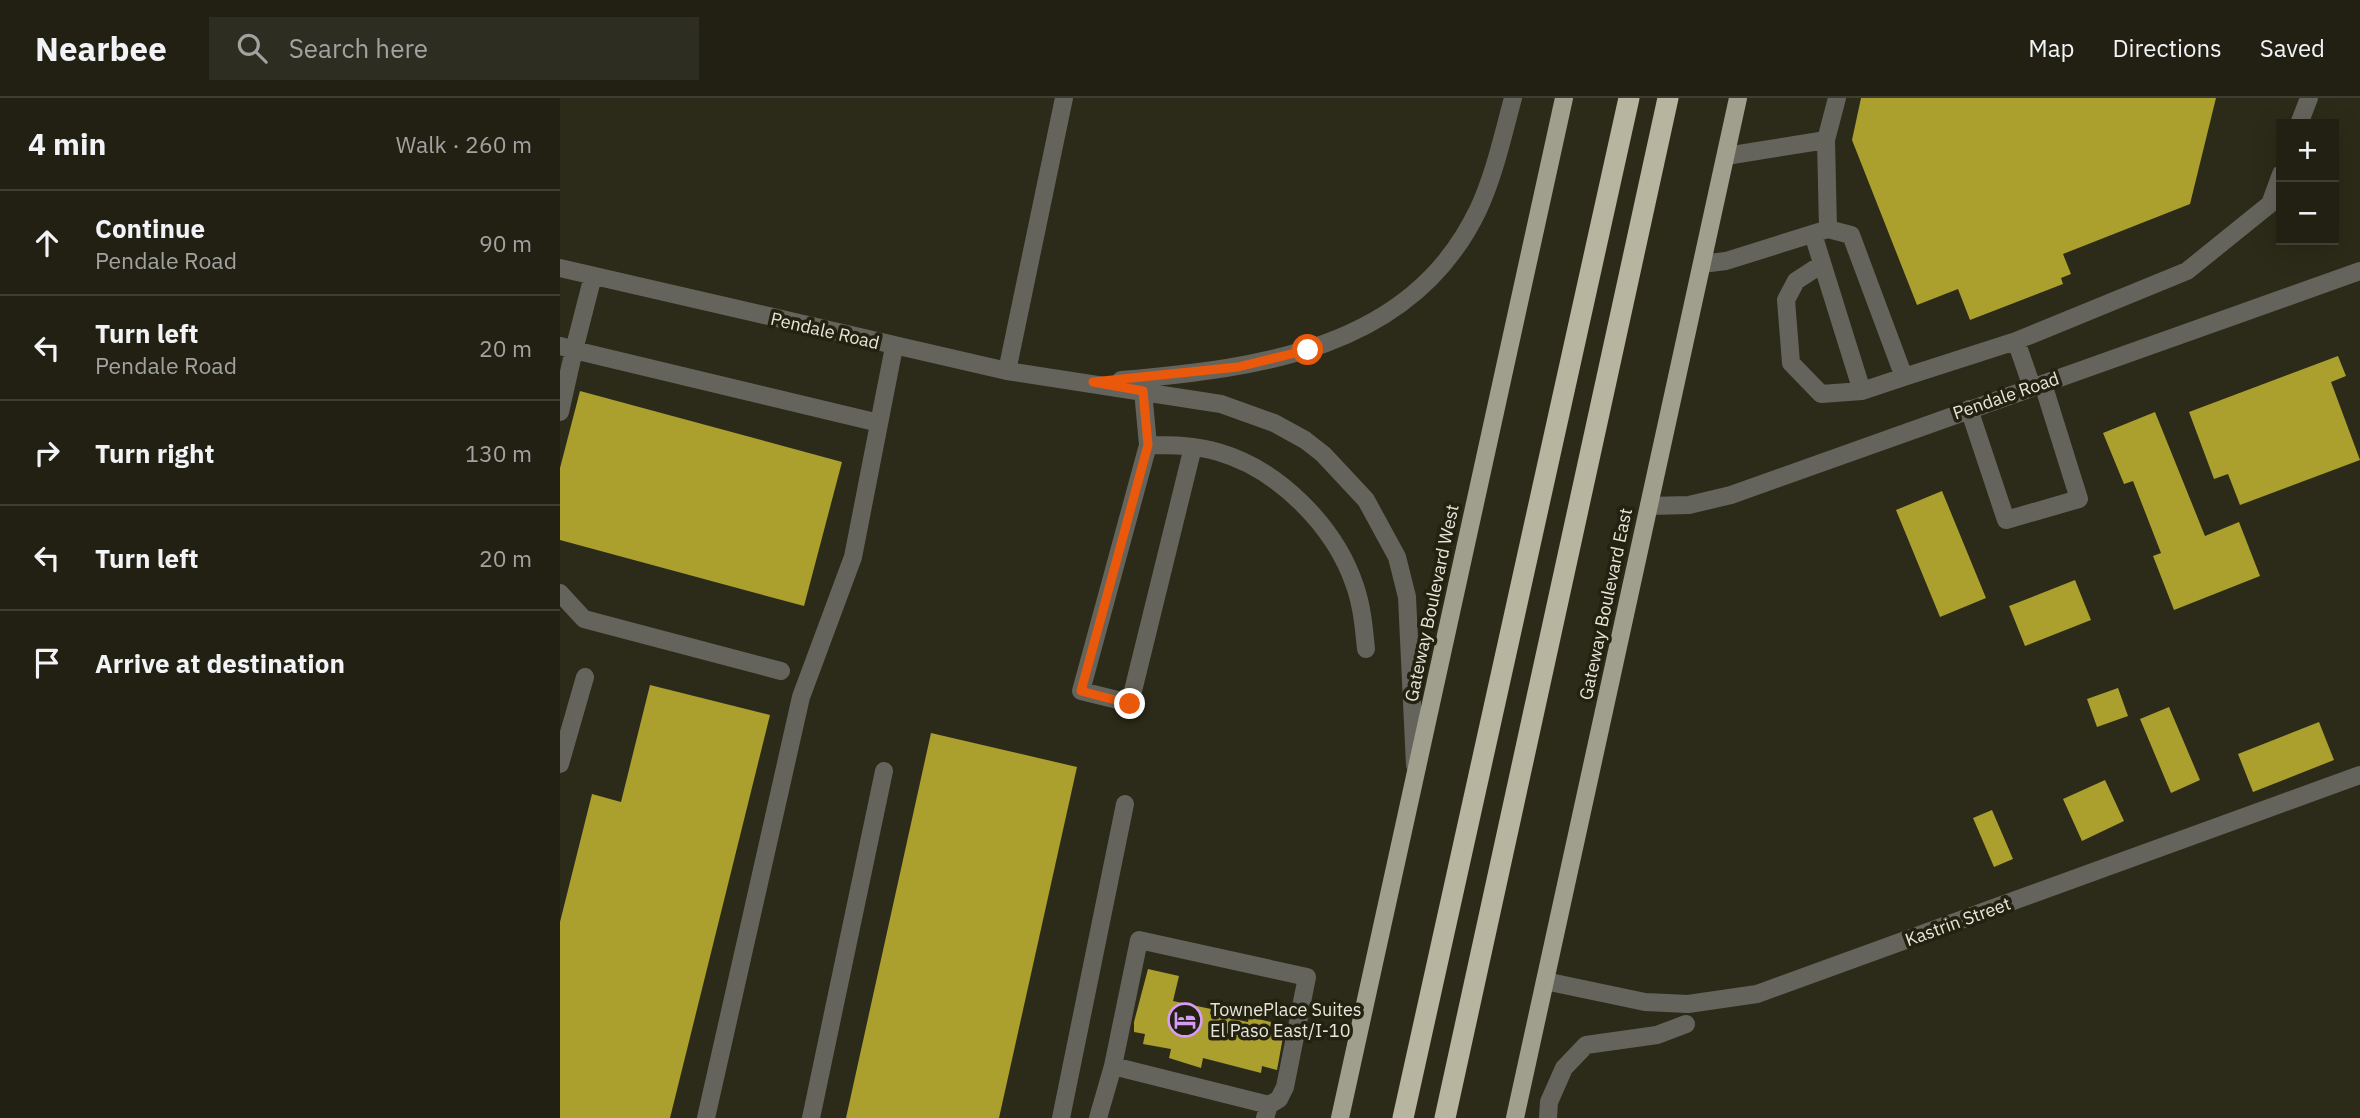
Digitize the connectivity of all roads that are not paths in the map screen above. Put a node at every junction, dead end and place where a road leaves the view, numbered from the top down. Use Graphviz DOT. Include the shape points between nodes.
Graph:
graph roads {
  1 [pos="1064,98"];
  2 [pos="1513,98"];
  3 [pos="1564,98"];
  4 [pos="1629,98"];
  5 [pos="1668,98"];
  6 [pos="1738,98"];
  7 [pos="1837,98"];
  8 [pos="2308,98"];
  9 [pos="2301,119"];
  10 [pos="1826,140"];
  11 [pos="1726,156"];
  12 [pos="2278,182"];
  13 [pos="1821,231"];
  14 [pos="1702,264"];
  15 [pos="1822,264"];
  16 [pos="560,268"];
  17 [pos="2360,271"];
  18 [pos="593,276"];
  19 [pos="2016,341"];
  20 [pos="894,347"];
  21 [pos="567,348"];
  22 [pos="1007,371"];
  23 [pos="1904,377"];
  24 [pos="1093,382"];
  25 [pos="2038,386"];
  26 [pos="1143,391"];
  27 [pos="1862,391"];
  28 [pos="1969,409"];
  29 [pos="560,412"];
  30 [pos="879,423"];
  31 [pos="1148,445"];
  32 [pos="1193,447"];
  33 [pos="1649,506"];
  34 [pos="560,593"];
  35 [pos="1366,649"];
  36 [pos="780,671"];
  37 [pos="585,677"];
  38 [pos="560,764"];
  39 [pos="884,771"];
  40 [pos="1415,775"];
  41 [pos="2360,775"];
  42 [pos="1125,804"];
  43 [pos="1545,981"];
  44 [pos="1686,1024"];
  45 [pos="1112,1066"];
  46 [pos="1267,1111"];
  47 [pos="706,1118"];
  48 [pos="811,1118"];
  49 [pos="1061,1118"];
  50 [pos="1098,1118"];
  51 [pos="1340,1118"];
  52 [pos="1403,1118"];
  53 [pos="1444,1118"];
  54 [pos="1515,1118"];
  55 [pos="1548,1118"];
  1 -- 22 [label="street"];
  2 -- 24 [label="street, Pendale Road" via="1479,208 1465,234 1431,280 1381,319 1308,350 1238,367"];
  3 -- 40 [label="main road, Gateway Boulevard West"];
  4 -- 52 [label="highway"];
  5 -- 53 [label="highway"];
  6 -- 11 [label="main road, Gateway Boulevard East"];
  7 -- 10 [label="street"];
  8 -- 9 [label="street"];
  10 -- 11 [label="street"];
  10 -- 13 [label="street"];
  11 -- 14 [label="main road, Gateway Boulevard East"];
  12 -- 19 [label="street" via="2270,204 2187,271"];
  13 -- 14 [label="street" via="1726,261"];
  13 -- 15 [label="street"];
  13 -- 23 [label="street" via="1850,235"];
  14 -- 33 [label="main road, Gateway Boulevard East"];
  15 -- 27 [label="street"];
  15 -- 27 [label="street" via="1796,281 1786,300 1791,363 1821,394"];
  16 -- 18 [label="street, Pendale Road"];
  17 -- 25 [label="street, Pendale Road"];
  18 -- 20 [label="street, Pendale Road"];
  18 -- 21 [label="street"];
  19 -- 23 [label="street"];
  19 -- 25 [label="street"];
  20 -- 22 [label="street, Pendale Road"];
  20 -- 30 [label="street"];
  21 -- 29 [label="street"];
  21 -- 30 [label="street"];
  22 -- 24 [label="street, Pendale Road"];
  23 -- 27 [label="street"];
  24 -- 26 [label="street, Pendale Road"];
  25 -- 28 [label="street, Pendale Road"];
  25 -- 28 [label="street" via="2079,499 2006,520"];
  26 -- 31 [label="street"];
  26 -- 40 [label="street, Pendale Road" via="1221,404 1274,423 1323,454 1366,500 1397,557 1407,597"];
  28 -- 33 [label="street, Pendale Road" via="1731,495 1689,505"];
  30 -- 47 [label="street" via="853,556 801,697"];
  31 -- 32 [label="street"];
  31 -- 32 [label="street" via="1081,691 1130,704"];
  32 -- 35 [label="street" via="1219,452 1256,469 1286,488 1312,515 1341,555 1355,585"];
  33 -- 43 [label="main road, Gateway Boulevard East"];
  34 -- 36 [label="street" via="584,619"];
  37 -- 38 [label="street"];
  39 -- 48 [label="street"];
  40 -- 51 [label="main road, Gateway Boulevard West"];
  41 -- 43 [label="street, Kastrin Street" via="1757,994 1688,1004 1645,1002"];
  42 -- 49 [label="street"];
  43 -- 54 [label="main road, Gateway Boulevard East"];
  44 -- 55 [label="street" via="1657,1035 1586,1045 1564,1068 1549,1102"];
  45 -- 46 [label="street"];
  45 -- 46 [label="street" via="1139,940 1307,977 1285,1087"];
  45 -- 50 [label="street"];
}
